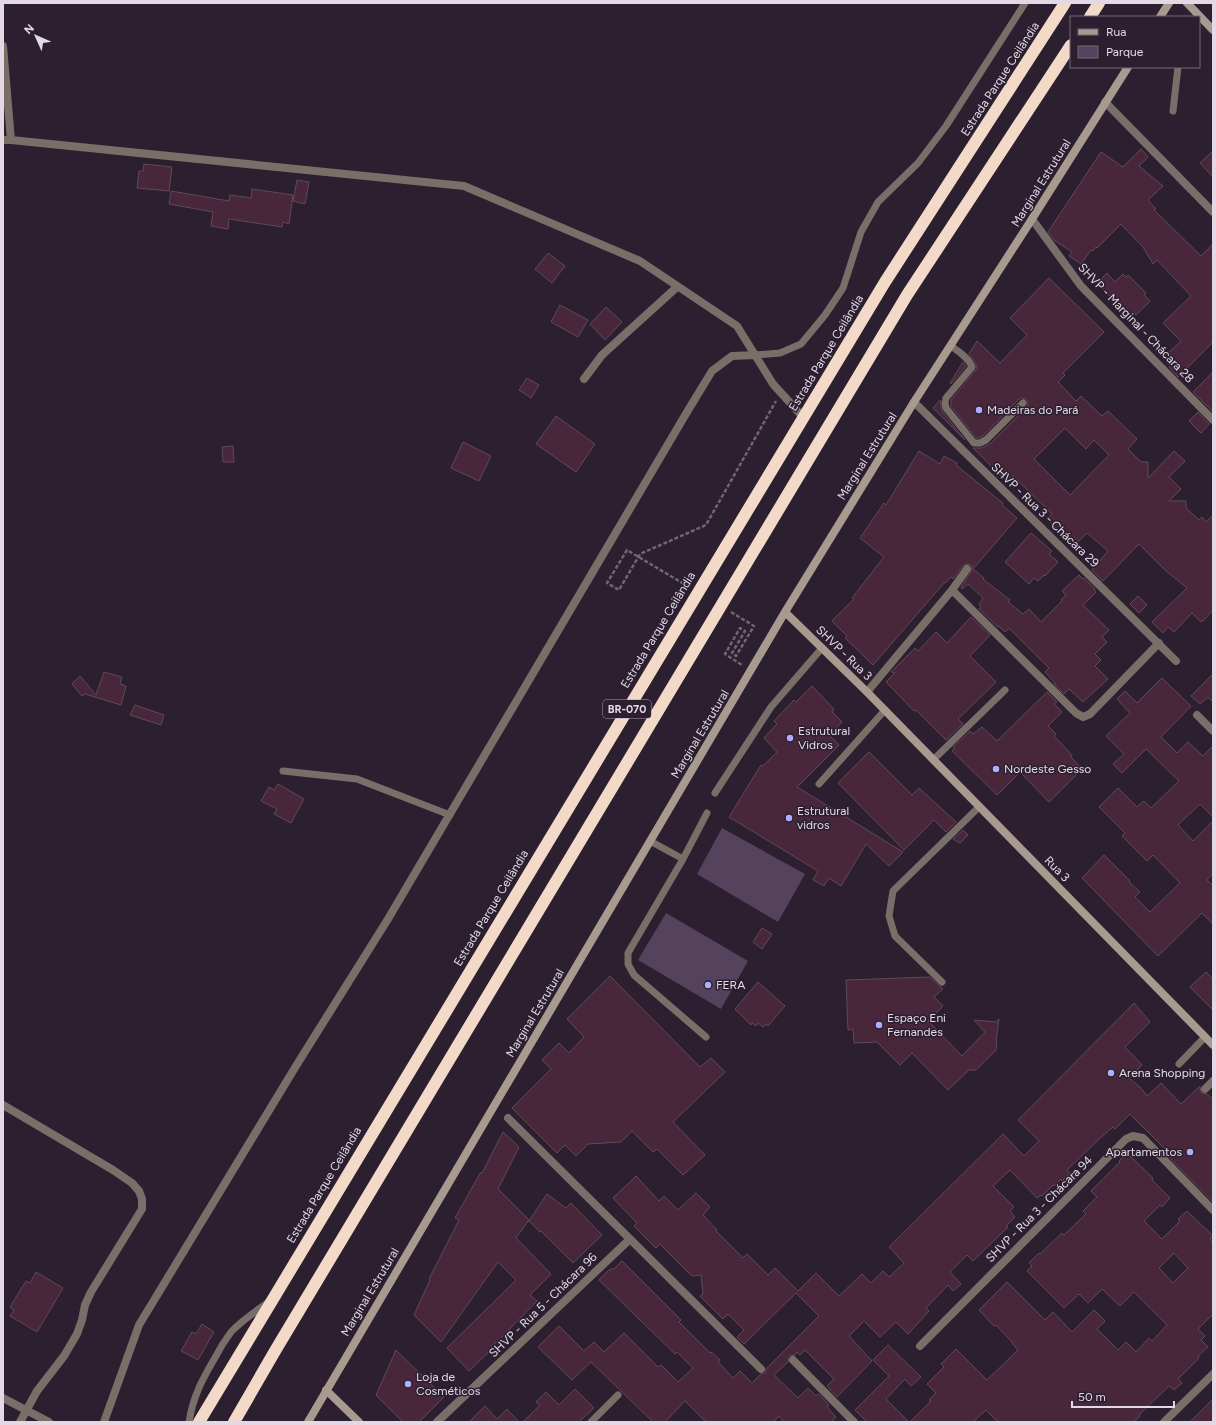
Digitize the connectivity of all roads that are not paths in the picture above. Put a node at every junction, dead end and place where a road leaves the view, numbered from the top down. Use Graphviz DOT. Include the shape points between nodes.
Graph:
graph roads {
  1 [pos="1025,3"];
  2 [pos="1065,3"];
  3 [pos="1099,3"];
  4 [pos="1169,3"];
  5 [pos="1187,3"];
  6 [pos="1091,16"];
  7 [pos="1161,16"];
  8 [pos="1198,16"];
  9 [pos="1200,18"];
  10 [pos="1213,30"];
  11 [pos="3,46"];
  12 [pos="1070,47"];
  13 [pos="1127,68"];
  14 [pos="1178,68"];
  15 [pos="1105,102"];
  16 [pos="1173,111"];
  17 [pos="7,140"];
  18 [pos="1213,212"];
  19 [pos="1032,220"];
  20 [pos="678,287"];
  21 [pos="951,346"];
  22 [pos="755,355"];
  23 [pos="584,379"];
  24 [pos="914,402"];
  25 [pos="1023,403"];
  26 [pos="803,417"];
  27 [pos="1213,420"];
  28 [pos="967,569"];
  29 [pos="952,590"];
  30 [pos="785,612"];
  31 [pos="1159,643"];
  32 [pos="822,648"];
  33 [pos="1176,661"];
  34 [pos="1005,690"];
  35 [pos="867,692"];
  36 [pos="885,710"];
  37 [pos="1198,715"];
  38 [pos="1213,731"];
  39 [pos="933,760"];
  40 [pos="283,771"];
  41 [pos="819,784"];
  42 [pos="716,793"];
  43 [pos="980,807"];
  44 [pos="707,813"];
  45 [pos="450,815"];
  46 [pos="650,841"];
  47 [pos="683,858"];
  48 [pos="942,982"];
  49 [pos="706,1037"];
  50 [pos="1205,1037"];
  51 [pos="1213,1045"];
  52 [pos="1179,1064"];
  53 [pos="1213,1081"];
  54 [pos="1205,1089"];
  55 [pos="3,1106"];
  56 [pos="508,1118"];
  57 [pos="1213,1210"];
  58 [pos="630,1239"];
  59 [pos="272,1299"];
  60 [pos="920,1346"];
  61 [pos="793,1360"];
  62 [pos="761,1370"];
  63 [pos="1213,1374"];
  64 [pos="326,1390"];
  65 [pos="618,1395"];
  66 [pos="3,1398"];
  67 [pos="26,1410"];
  68 [pos="20,1422"];
  69 [pos="49,1422"];
  70 [pos="104,1422"];
  71 [pos="189,1422"];
  72 [pos="199,1422"];
  73 [pos="234,1422"];
  74 [pos="308,1422"];
  75 [pos="359,1422"];
  76 [pos="437,1422"];
  77 [pos="591,1422"];
  78 [pos="853,1422"];
  79 [pos="1164,1422"];
  1 -- 22 [label="lane" via="946,126 918,164 878,202 861,232 843,288 825,315 801,344 780,353"];
  2 -- 26 [label="highway, Estrada Parque Ceilândia / BR-070" via="885,282"];
  3 -- 6 [label="highway"];
  4 -- 7 [label="main road"];
  5 -- 8 [label="main road"];
  9 -- 10 [label="main road"];
  11 -- 17 [label="street"];
  12 -- 73 [label="highway, BR-070" via="907,295"];
  13 -- 15 [label="main road, Marginal Estrutural"];
  14 -- 16 [label="lane"];
  15 -- 18 [label="street"];
  15 -- 19 [label="main road, Marginal Estrutural"];
  17 -- 20 [label="street" via="464,186 640,261"];
  19 -- 21 [label="main road, Marginal Estrutural"];
  19 -- 27 [label="street, SHVP - Marginal - Chácara 28" via="1081,286"];
  20 -- 22 [label="street" via="737,326"];
  20 -- 23 [label="street" via="602,355"];
  21 -- 24 [label="main road, Marginal Estrutural"];
  21 -- 25 [label="lane" via="966,358 972,367 946,398 946,408 974,443 980,444 986,440"];
  22 -- 26 [label="street" via="773,384"];
  22 -- 45 [label="street" via="732,356 712,371"];
  24 -- 30 [label="main road, Marginal Estrutural"];
  24 -- 31 [label="street, SHVP - Rua 3 - Chácara 29"];
  26 -- 59 [label="highway, Estrada Parque Ceilândia / BR-070"];
  28 -- 29 [label="street"];
  29 -- 31 [label="street" via="1076,714 1083,717 1090,714"];
  29 -- 35 [label="street"];
  30 -- 32 [label="main road, SHVP - Rua 3"];
  30 -- 46 [label="main road, Marginal Estrutural"];
  31 -- 33 [label="street, SHVP - Rua 3 - Chácara 29"];
  32 -- 35 [label="main road, SHVP - Rua 3"];
  32 -- 42 [label="lane" via="771,708"];
  34 -- 39 [label="lane"];
  35 -- 36 [label="main road, SHVP - Rua 3"];
  36 -- 39 [label="main road, Rua 3"];
  36 -- 41 [label="lane"];
  37 -- 38 [label="street"];
  39 -- 43 [label="main road, Rua 3"];
  40 -- 45 [label="lane" via="357,779"];
  43 -- 48 [label="lane" via="893,891 890,916 895,936"];
  43 -- 50 [label="main road, Rua 3"];
  44 -- 47 [label="lane"];
  45 -- 70 [label="street" via="138,1325"];
  46 -- 47 [label="lane"];
  46 -- 64 [label="main road, Marginal Estrutural"];
  47 -- 49 [label="lane" via="628,953 628,964 634,975"];
  50 -- 51 [label="main road, Rua 3"];
  50 -- 52 [label="lane"];
  53 -- 54 [label="street"];
  55 -- 67 [label="street" via="113,1170 132,1183 142,1199 142,1209 91,1292 77,1334 64,1356 36,1391"];
  56 -- 58 [label="street"];
  57 -- 60 [label="street, SHVP - Rua 3 - Chácara 94" via="1143,1138 1133,1136 1126,1139"];
  58 -- 62 [label="street"];
  58 -- 76 [label="street, SHVP - Rua 5 - Chácara 96"];
  59 -- 71 [label="lane" via="231,1332 201,1380 192,1404"];
  59 -- 72 [label="highway, Estrada Parque Ceilândia / BR-070"];
  61 -- 78 [label="street"];
  63 -- 79 [label="street"];
  64 -- 74 [label="main road, Marginal Estrutural"];
  64 -- 75 [label="main road"];
  65 -- 77 [label="lane"];
  66 -- 67 [label="street"];
  67 -- 68 [label="street"];
  67 -- 69 [label="street"];
}
